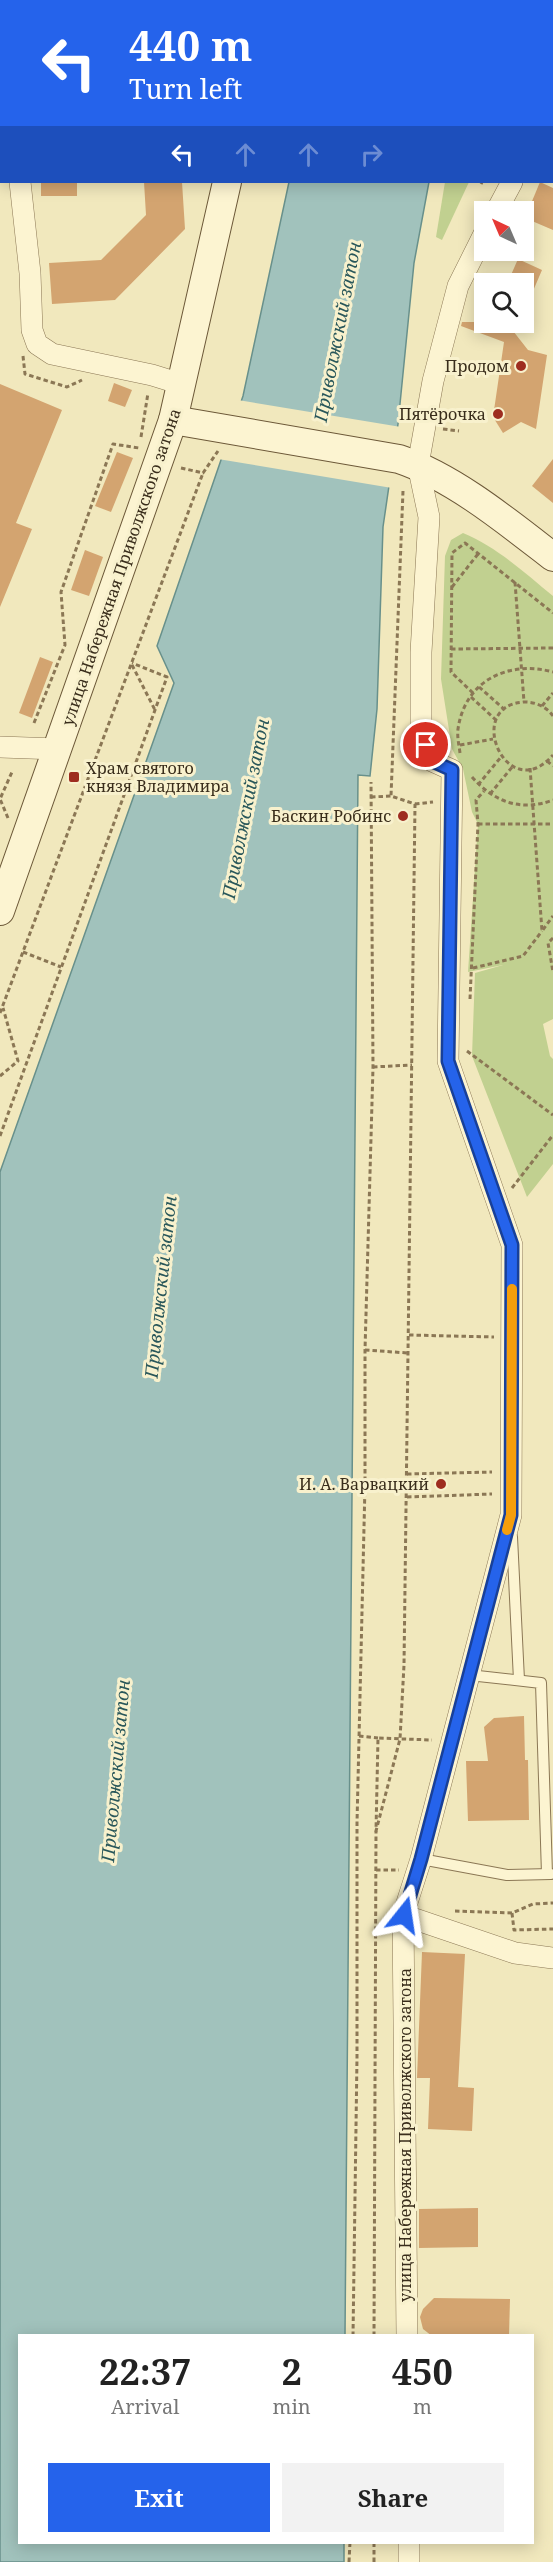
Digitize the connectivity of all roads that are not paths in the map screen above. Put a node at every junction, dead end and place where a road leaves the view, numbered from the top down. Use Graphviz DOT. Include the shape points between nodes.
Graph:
graph roads {
  1 [pos="20,183"];
  2 [pos="227,183"];
  3 [pos="511,183"];
  4 [pos="502,201"];
  5 [pos="474,254"];
  6 [pos="181,384"];
  7 [pos="173,420"];
  8 [pos="407,469"];
  9 [pos="553,557"];
  10 [pos="0,747"];
  11 [pos="58,749"];
  12 [pos="0,911"];
  13 [pos="511,1515"];
  14 [pos="469,1675"];
  15 [pos="519,1680"];
  16 [pos="553,1680"];
  17 [pos="541,1683"];
  18 [pos="421,1859"];
  19 [pos="550,1874"];
  20 [pos="404,1915"];
  21 [pos="553,1958"];
  22 [pos="407,2334"];
  23 [pos="408,2544"];
  24 [pos="409,2562"];
  1 -- 6 [label="street" via="32,330 37,344 52,354"];
  2 -- 6 [label="main road, улица Набережная Приволжского затона"];
  3 -- 4 [label="street"];
  5 -- 8 [label="street" via="458,286"];
  6 -- 7 [label="main road, улица Набережная Приволжского затона"];
  7 -- 8 [label="main road" via="218,439"];
  7 -- 11 [label="main road, улица Набережная Приволжского затона" via="149,455"];
  8 -- 9 [label="main road" via="498,514"];
  8 -- 13 [label="street, улица Набережная Приволжского затона" via="429,517 421,729 432,761 452,770 448,1061 512,1245"];
  10 -- 11 [label="street"];
  11 -- 12 [label="main road, улица Набережная Приволжского затона"];
  13 -- 14 [label="street, улица Набережная Приволжского затона"];
  13 -- 15 [label="lane"];
  14 -- 15 [label="lane"];
  14 -- 18 [label="street, улица Набережная Приволжского затона"];
  15 -- 17 [label="lane"];
  16 -- 17 [label="lane"];
  17 -- 19 [label="lane"];
  18 -- 19 [label="lane" via="507,1875"];
  18 -- 20 [label="street, улица Набережная Приволжского затона"];
  20 -- 21 [label="street" via="515,1953"];
  20 -- 22 [label="street, улица Набережная Приволжского затона"];
  23 -- 24 [label="street"];
}
